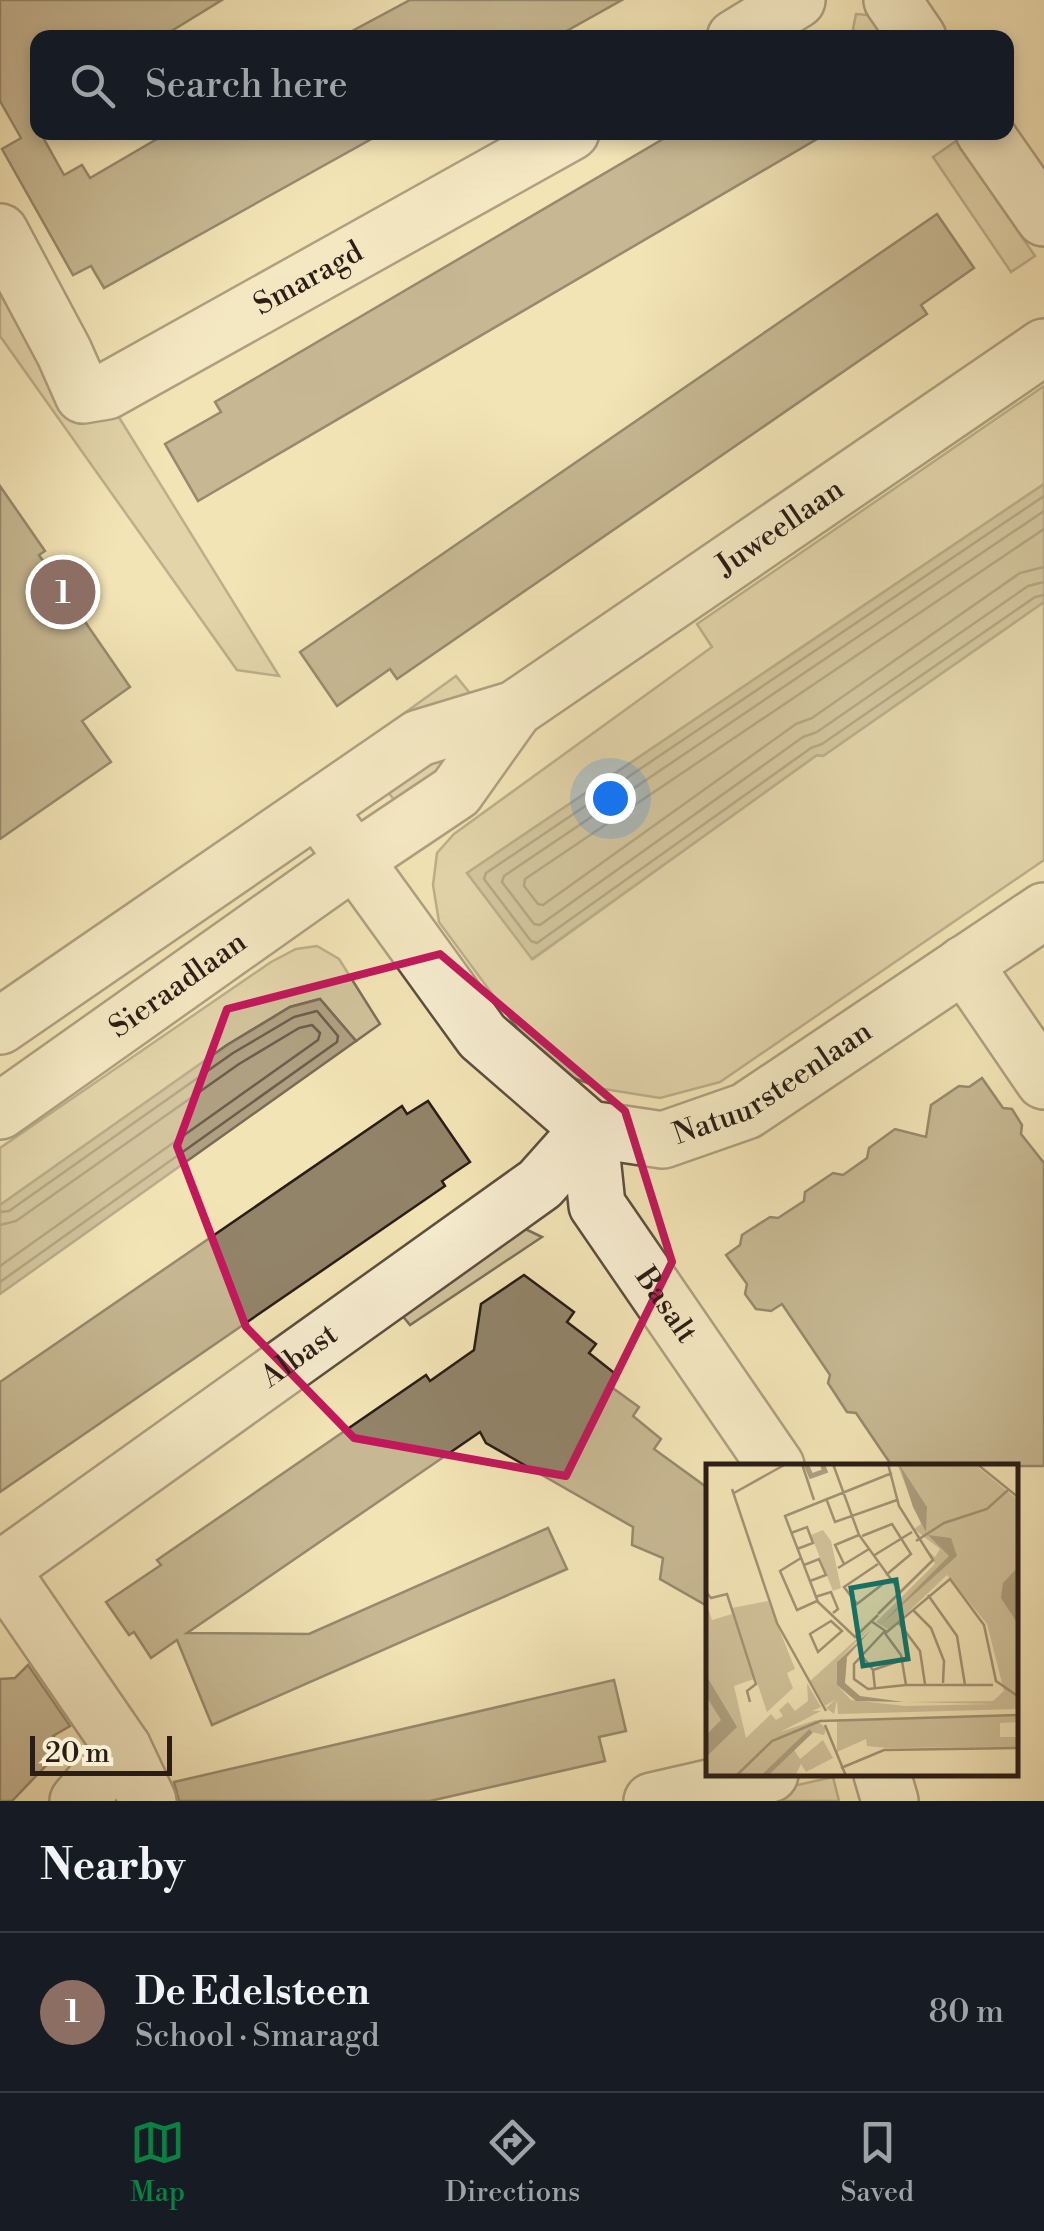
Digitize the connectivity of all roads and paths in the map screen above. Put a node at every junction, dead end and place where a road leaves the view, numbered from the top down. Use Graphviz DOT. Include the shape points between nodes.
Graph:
graph roads {
  1 [pos="797,0"];
  2 [pos="892,0"];
  3 [pos="748,30"];
  4 [pos="913,30"];
  5 [pos="557,140"];
  6 [pos="990,140"];
  7 [pos="1044,218"];
  8 [pos="0,232"];
  9 [pos="1044,348"];
  10 [pos="516,709"];
  11 [pos="316,808"];
  12 [pos="356,859"];
  13 [pos="1044,910"];
  14 [pos="964,964"];
  15 [pos="0,1026"];
  16 [pos="1044,1081"];
  17 [pos="0,1111"];
  18 [pos="589,1129"];
  19 [pos="775,1464"];
  20 [pos="0,1570"];
  21 [pos="123,1748"];
  22 [pos="761,1776"];
  23 [pos="883,1776"];
  24 [pos="78,1801"];
  25 [pos="148,1801"];
  26 [pos="652,1801"];
  27 [pos="890,1801"];
  1 -- 3 [label="street"];
  2 -- 4 [label="street"];
  5 -- 8 [label="street, Smaragd" via="107,391 83,394"];
  6 -- 7 [label="street"];
  9 -- 10 [label="street, Juweellaan"];
  10 -- 11 [label="street, Juweellaan" via="419,738"];
  10 -- 12 [label="street, Juweellaan" via="456,792"];
  11 -- 12 [label="street"];
  11 -- 15 [label="street"];
  12 -- 17 [label="street, Sieraadlaan"];
  12 -- 18 [label="street" via="482,1036"];
  13 -- 14 [label="street, Natuursteenlaan"];
  14 -- 16 [label="street"];
  14 -- 18 [label="street, Natuursteenlaan" via="746,1111 663,1140"];
  18 -- 19 [label="street, Basalt" via="598,1205"];
  18 -- 20 [label="street, Albast" via="540,1184"];
  20 -- 21 [label="street"];
  21 -- 24 [label="street"];
  21 -- 25 [label="street"];
  22 -- 26 [label="street"];
  23 -- 27 [label="street"];
}
